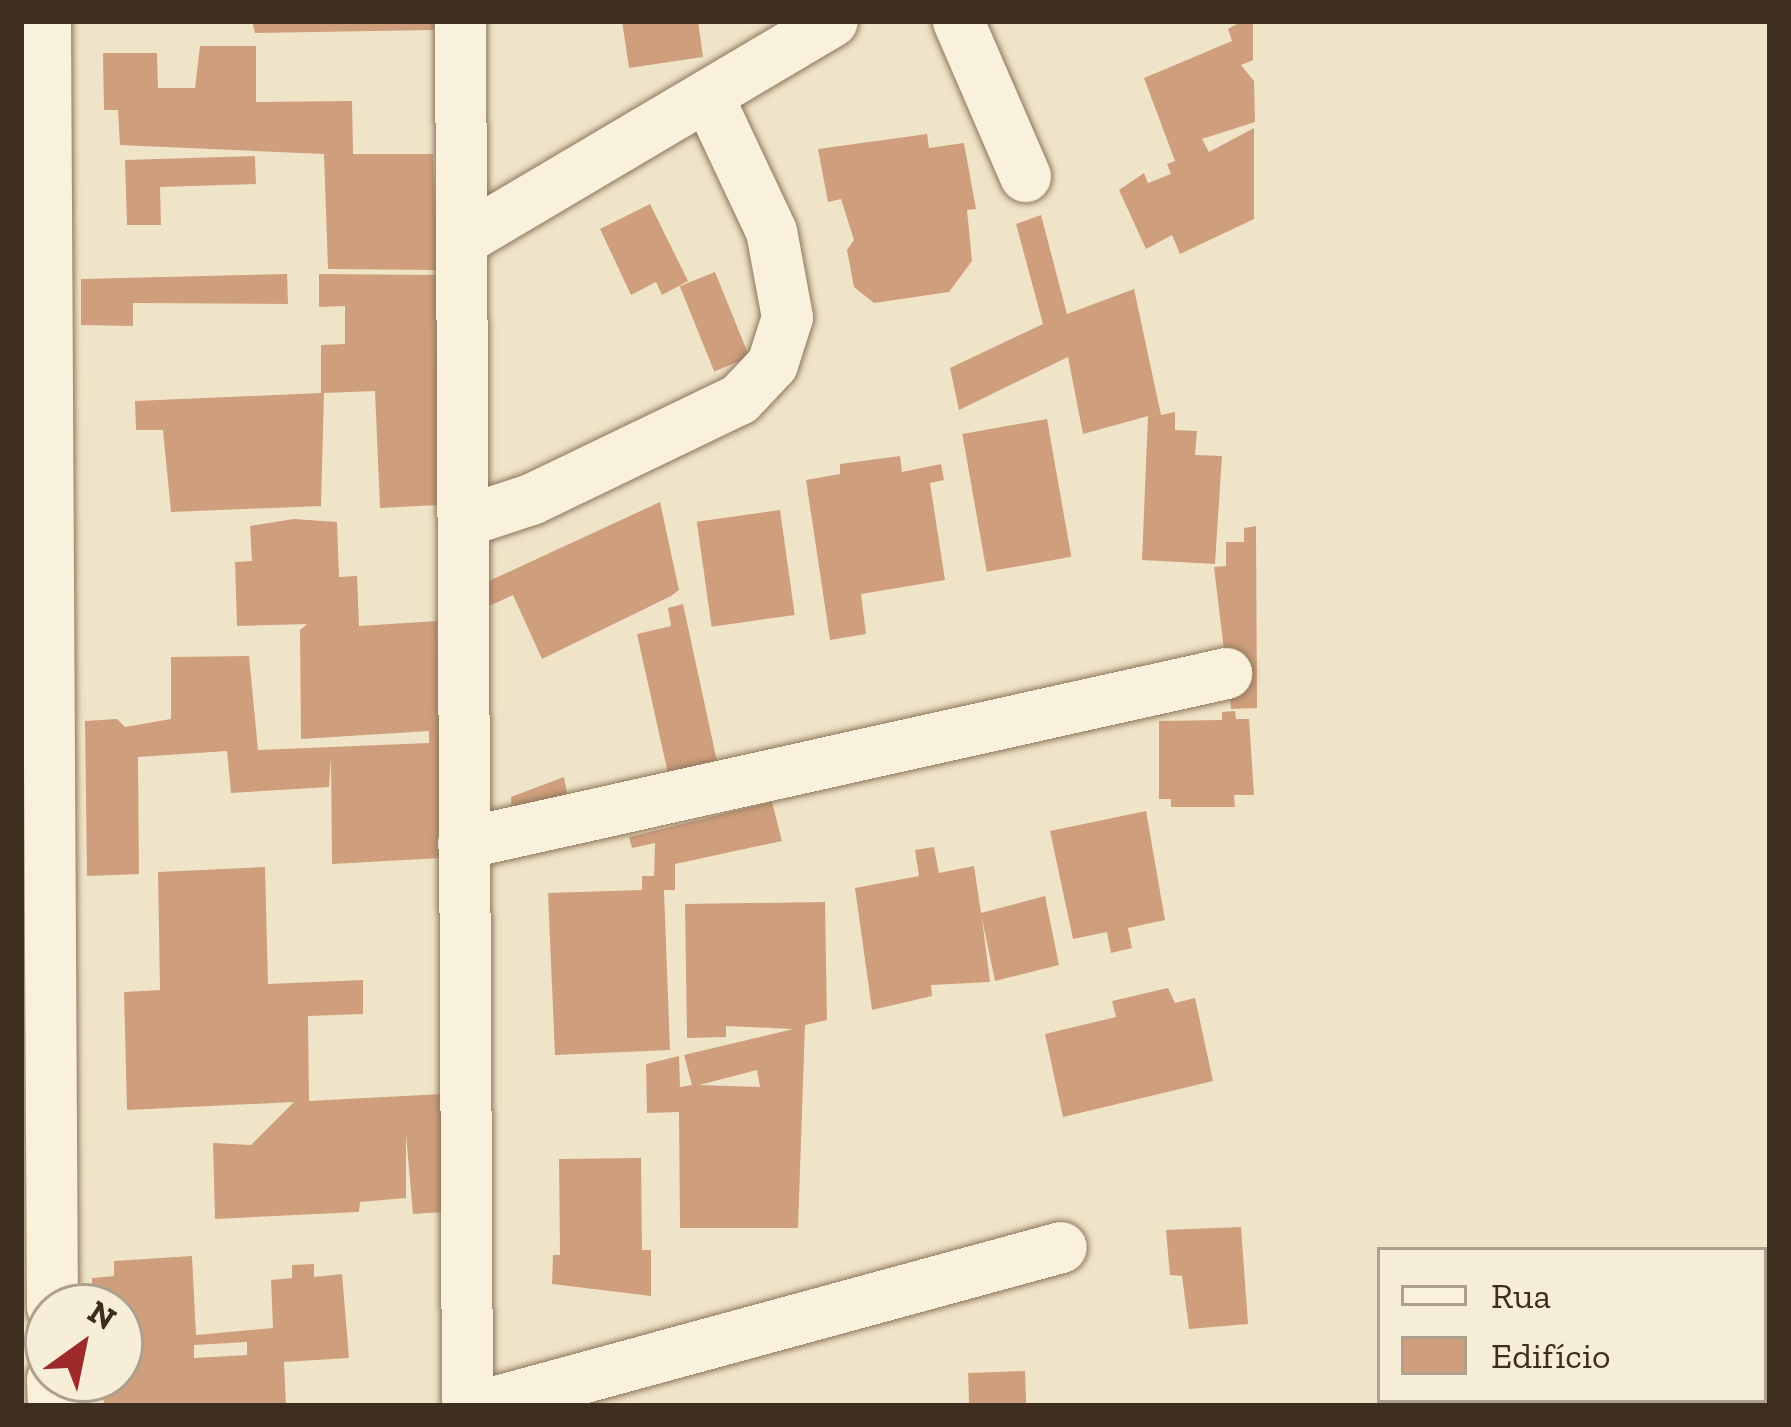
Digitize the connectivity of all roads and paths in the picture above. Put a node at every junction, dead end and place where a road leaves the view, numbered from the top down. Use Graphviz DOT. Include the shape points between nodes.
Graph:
graph roads {
  1 [pos="45,21"];
  2 [pos="460,21"];
  3 [pos="832,21"];
  4 [pos="958,21"];
  5 [pos="708,97"];
  6 [pos="1025,176"];
  7 [pos="465,238"];
  8 [pos="464,521"];
  9 [pos="1226,673"];
  10 [pos="463,843"];
  11 [pos="1061,1247"];
  12 [pos="52,1283"];
  13 [pos="467,1406"];
  14 [pos="478,1406"];
  1 -- 12 [label="street"];
  2 -- 7 [label="street"];
  3 -- 5 [label="street"];
  4 -- 6 [label="street"];
  5 -- 7 [label="street"];
  5 -- 8 [label="street" via="771,231 787,317 772,364 739,399 531,500"];
  7 -- 8 [label="street"];
  8 -- 10 [label="street"];
  9 -- 10 [label="street"];
  10 -- 13 [label="street"];
  11 -- 14 [label="street"];
}
